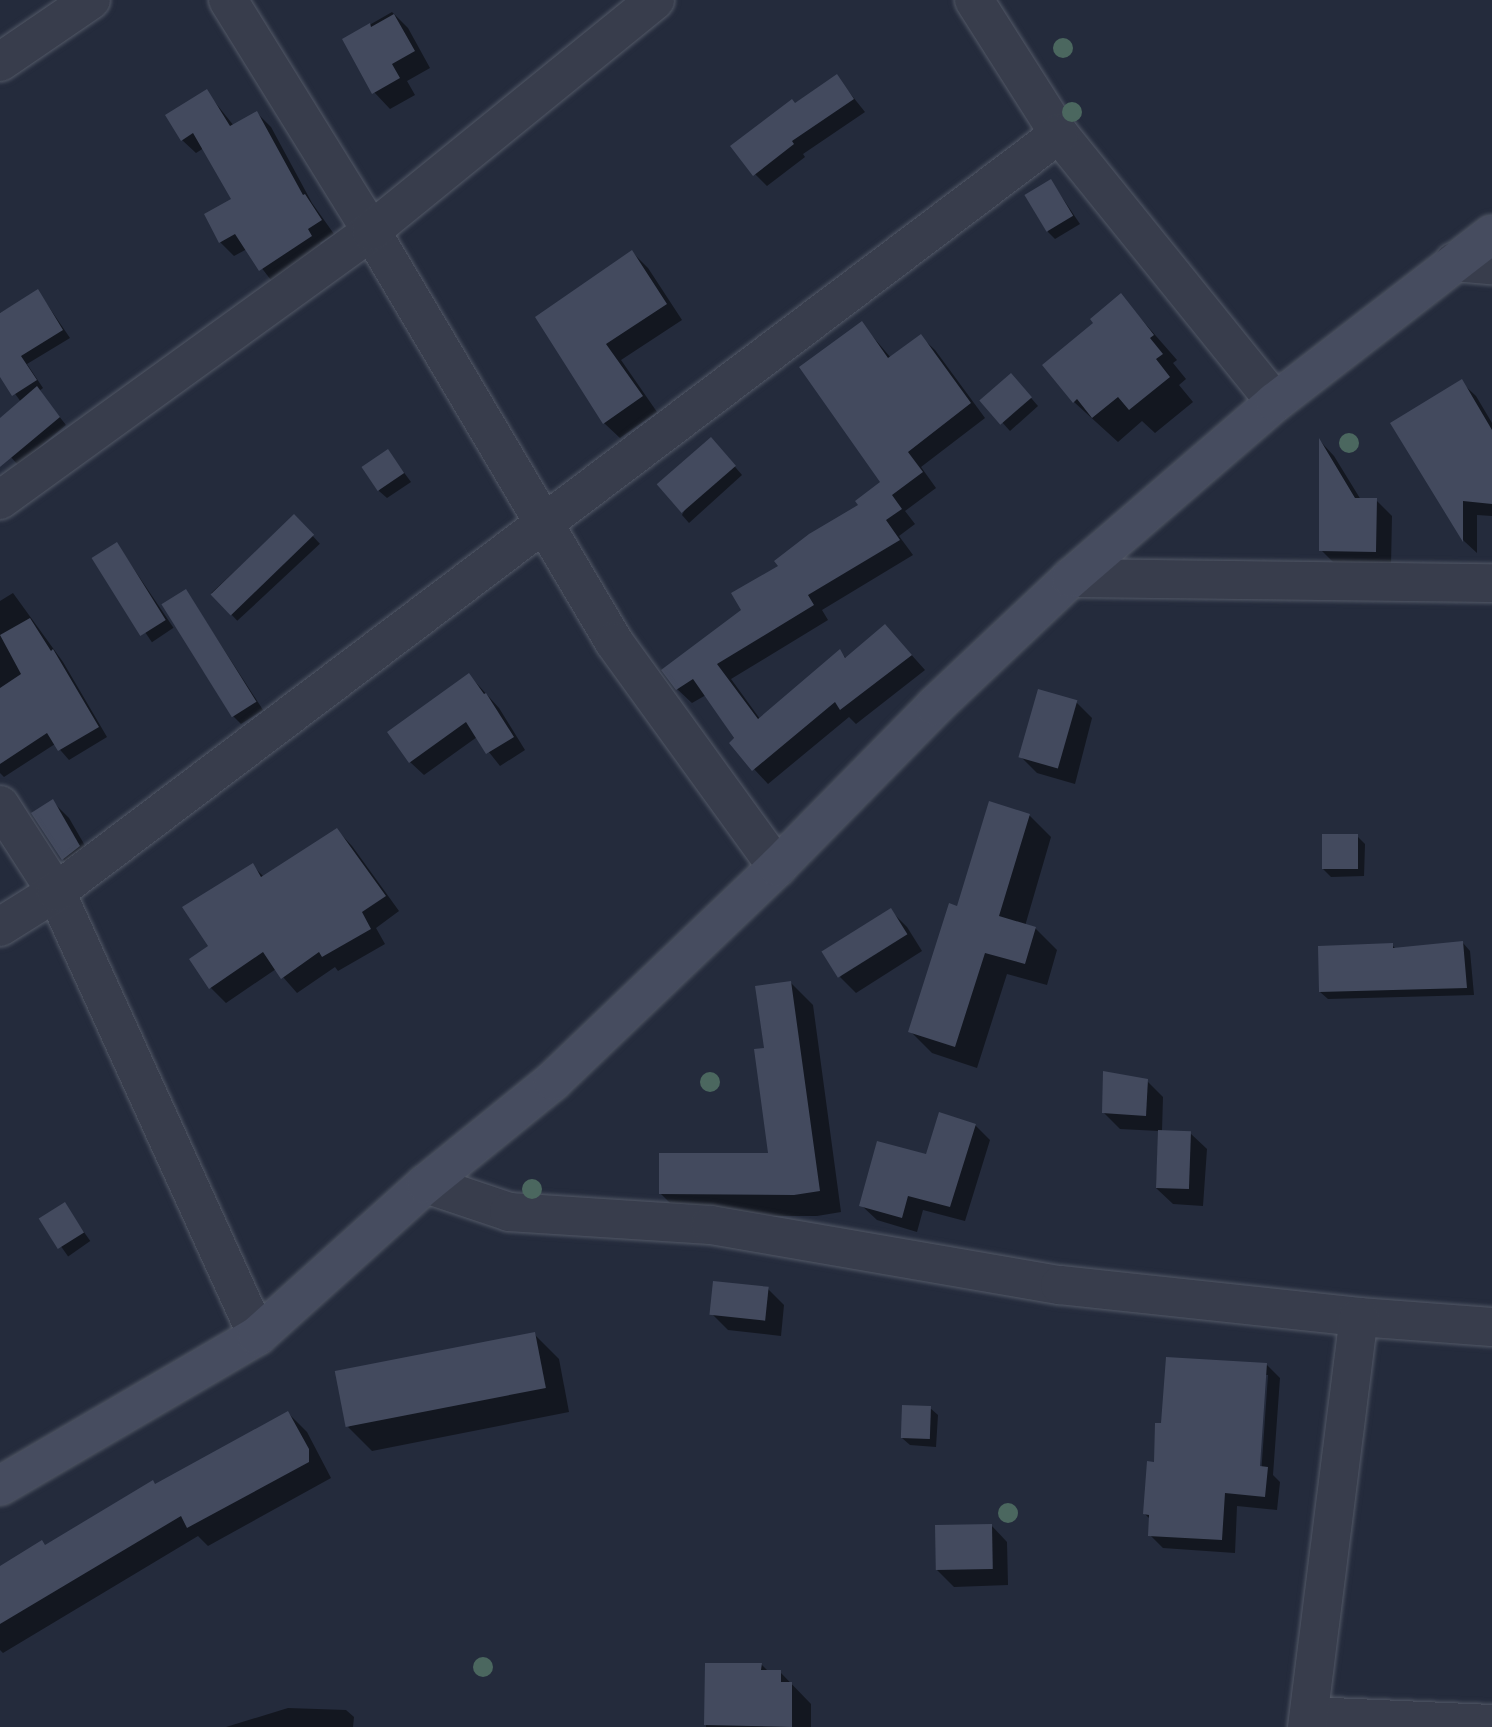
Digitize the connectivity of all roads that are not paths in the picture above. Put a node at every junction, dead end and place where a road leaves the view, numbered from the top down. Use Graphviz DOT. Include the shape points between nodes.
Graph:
graph roads {
  1 [pos="91,0"];
  2 [pos="228,0"];
  3 [pos="655,0"];
  4 [pos="974,0"];
  5 [pos="0,62"];
  6 [pos="1059,134"];
  7 [pos="371,231"];
  8 [pos="1492,234"];
  9 [pos="1454,262"];
  10 [pos="1492,265"];
  11 [pos="1275,402"];
  12 [pos="0,500"];
  13 [pos="543,524"];
  14 [pos="1071,578"];
  15 [pos="1492,583"];
  16 [pos="0,804"];
  17 [pos="777,867"];
  18 [pos="56,892"];
  19 [pos="0,927"];
  20 [pos="426,1184"];
  21 [pos="1359,1317"];
  22 [pos="1492,1327"];
  23 [pos="257,1336"];
  24 [pos="0,1486"];
  25 [pos="1308,1721"];
  26 [pos="1492,1724"];
  1 -- 5 [label="street"];
  2 -- 7 [label="street"];
  3 -- 7 [label="street"];
  4 -- 6 [label="street"];
  6 -- 11 [label="street"];
  6 -- 13 [label="street"];
  7 -- 12 [label="street"];
  7 -- 13 [label="street"];
  8 -- 9 [label="street"];
  9 -- 10 [label="street"];
  9 -- 11 [label="street"];
  11 -- 14 [label="street"];
  13 -- 17 [label="street" via="614,642"];
  13 -- 18 [label="street"];
  14 -- 15 [label="street"];
  14 -- 17 [label="street" via="935,706"];
  16 -- 18 [label="street"];
  17 -- 20 [label="street" via="553,1081"];
  18 -- 19 [label="street"];
  18 -- 23 [label="street"];
  20 -- 21 [label="street" via="509,1212 711,1225 1059,1285"];
  20 -- 23 [label="street"];
  21 -- 22 [label="street"];
  21 -- 25 [label="street"];
  23 -- 24 [label="street"];
  25 -- 26 [label="street"];
}
